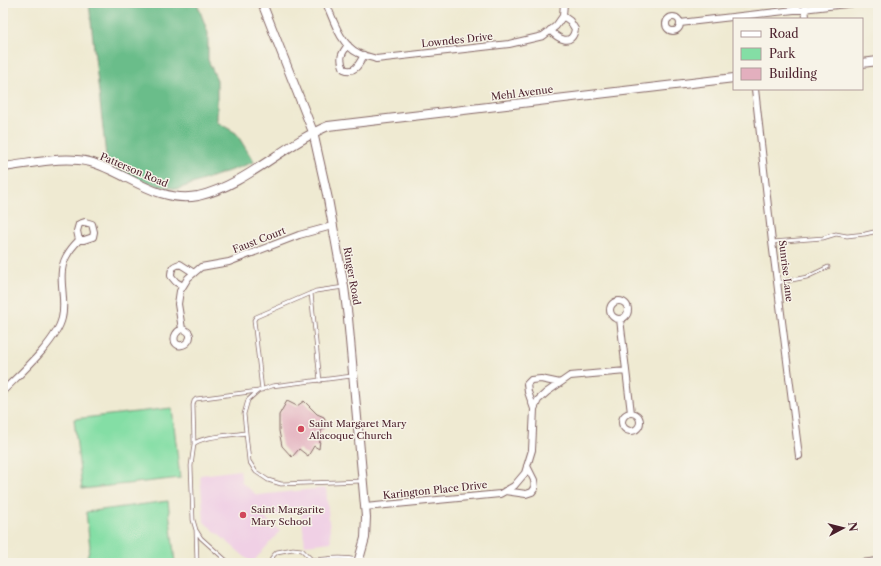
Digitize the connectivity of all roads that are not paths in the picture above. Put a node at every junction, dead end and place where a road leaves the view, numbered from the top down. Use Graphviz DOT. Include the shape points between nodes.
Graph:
graph roads {
  1 [pos="262,3"];
  2 [pos="326,3"];
  3 [pos="564,3"];
  4 [pos="854,3"];
  5 [pos="805,6"];
  6 [pos="563,16"];
  7 [pos="806,18"];
  8 [pos="680,23"];
  9 [pos="550,30"];
  10 [pos="348,45"];
  11 [pos="364,55"];
  12 [pos="878,61"];
  13 [pos="863,63"];
  14 [pos="733,78"];
  15 [pos="755,90"];
  16 [pos="313,132"];
  17 [pos="3,167"];
  18 [pos="332,226"];
  19 [pos="878,231"];
  20 [pos="79,240"];
  21 [pos="772,242"];
  22 [pos="828,267"];
  23 [pos="194,273"];
  24 [pos="777,283"];
  25 [pos="182,286"];
  26 [pos="344,287"];
  27 [pos="311,293"];
  28 [pos="620,318"];
  29 [pos="182,329"];
  30 [pos="626,371"];
  31 [pos="354,376"];
  32 [pos="320,381"];
  33 [pos="560,383"];
  34 [pos="260,390"];
  35 [pos="3,391"];
  36 [pos="534,409"];
  37 [pos="631,413"];
  38 [pos="246,434"];
  39 [pos="194,443"];
  40 [pos="799,456"];
  41 [pos="527,466"];
  42 [pos="363,481"];
  43 [pos="505,491"];
  44 [pos="366,507"];
  45 [pos="196,530"];
  46 [pos="312,560"];
  47 [pos="878,561"];
  48 [pos="359,562"];
  49 [pos="197,563"];
  50 [pos="229,563"];
  51 [pos="270,563"];
  52 [pos="308,563"];
  53 [pos="861,563"];
  1 -- 16 [label="street, Ringer Road"];
  2 -- 10 [label="street, Lowndes Drive" via="340,36"];
  3 -- 6 [label="street"];
  4 -- 5 [label="street"];
  5 -- 7 [label="street"];
  5 -- 8 [label="street"];
  6 -- 9 [label="street, Lowndes Drive"];
  6 -- 9 [label="street" via="575,29 574,34 569,39 562,40"];
  9 -- 11 [label="street, Lowndes Drive" via="542,36 509,44 376,59"];
  10 -- 11 [label="street, Lowndes Drive" via="358,54"];
  10 -- 11 [label="street" via="342,52 340,62 344,69 354,70"];
  12 -- 13 [label="street"];
  14 -- 16 [label="street, Mehl Avenue" via="328,126"];
  15 -- 21 [label="street, Sunrise Lane"];
  16 -- 17 [label="street, Patterson Road" via="231,183 192,196 164,194 99,165 79,160"];
  16 -- 18 [label="street, Ringer Road"];
  18 -- 23 [label="street, Faust Court" via="299,235 229,262 201,267"];
  18 -- 26 [label="street, Ringer Road"];
  19 -- 21 [label="lane"];
  20 -- 35 [label="street" via="66,257 62,270 62,317 58,330"];
  21 -- 24 [label="street, Sunrise Lane"];
  22 -- 24 [label="lane" via="807,277"];
  23 -- 25 [label="street, Faust Court"];
  23 -- 25 [label="street" via="180,264 174,266 171,276"];
  24 -- 40 [label="street, Sunrise Lane"];
  25 -- 29 [label="street" via="178,304"];
  26 -- 27 [label="lane"];
  26 -- 31 [label="street, Ringer Road"];
  27 -- 32 [label="lane"];
  27 -- 34 [label="lane" via="254,320"];
  28 -- 30 [label="street"];
  30 -- 33 [label="street" via="570,376"];
  30 -- 37 [label="street"];
  31 -- 32 [label="lane"];
  31 -- 42 [label="street, Ringer Road"];
  32 -- 34 [label="lane" via="272,386"];
  33 -- 36 [label="street" via="538,400"];
  33 -- 36 [label="street, Karington Place Drive" via="531,380 527,384"];
  34 -- 38 [label="lane" via="248,400 244,414"];
  34 -- 39 [label="lane" via="196,399 193,405"];
  36 -- 41 [label="street, Karington Place Drive" via="532,450"];
  38 -- 39 [label="lane"];
  38 -- 42 [label="lane" via="249,461 256,472 268,480 281,484"];
  39 -- 45 [label="lane" via="191,466 193,520"];
  41 -- 43 [label="street, Karington Place Drive" via="519,481"];
  41 -- 43 [label="street, Karington Place Drive" via="534,480 535,488 532,492 526,494"];
  42 -- 44 [label="street, Ringer Road"];
  43 -- 44 [label="street, Karington Place Drive" via="500,494"];
  44 -- 48 [label="street, Ringer Road" via="365,538"];
  45 -- 49 [label="lane"];
  45 -- 50 [label="lane" via="201,538"];
  46 -- 48 [label="lane" via="348,558"];
  46 -- 51 [label="lane" via="302,550 293,549 277,552"];
  46 -- 52 [label="lane"];
  47 -- 53 [label="street"];
}
